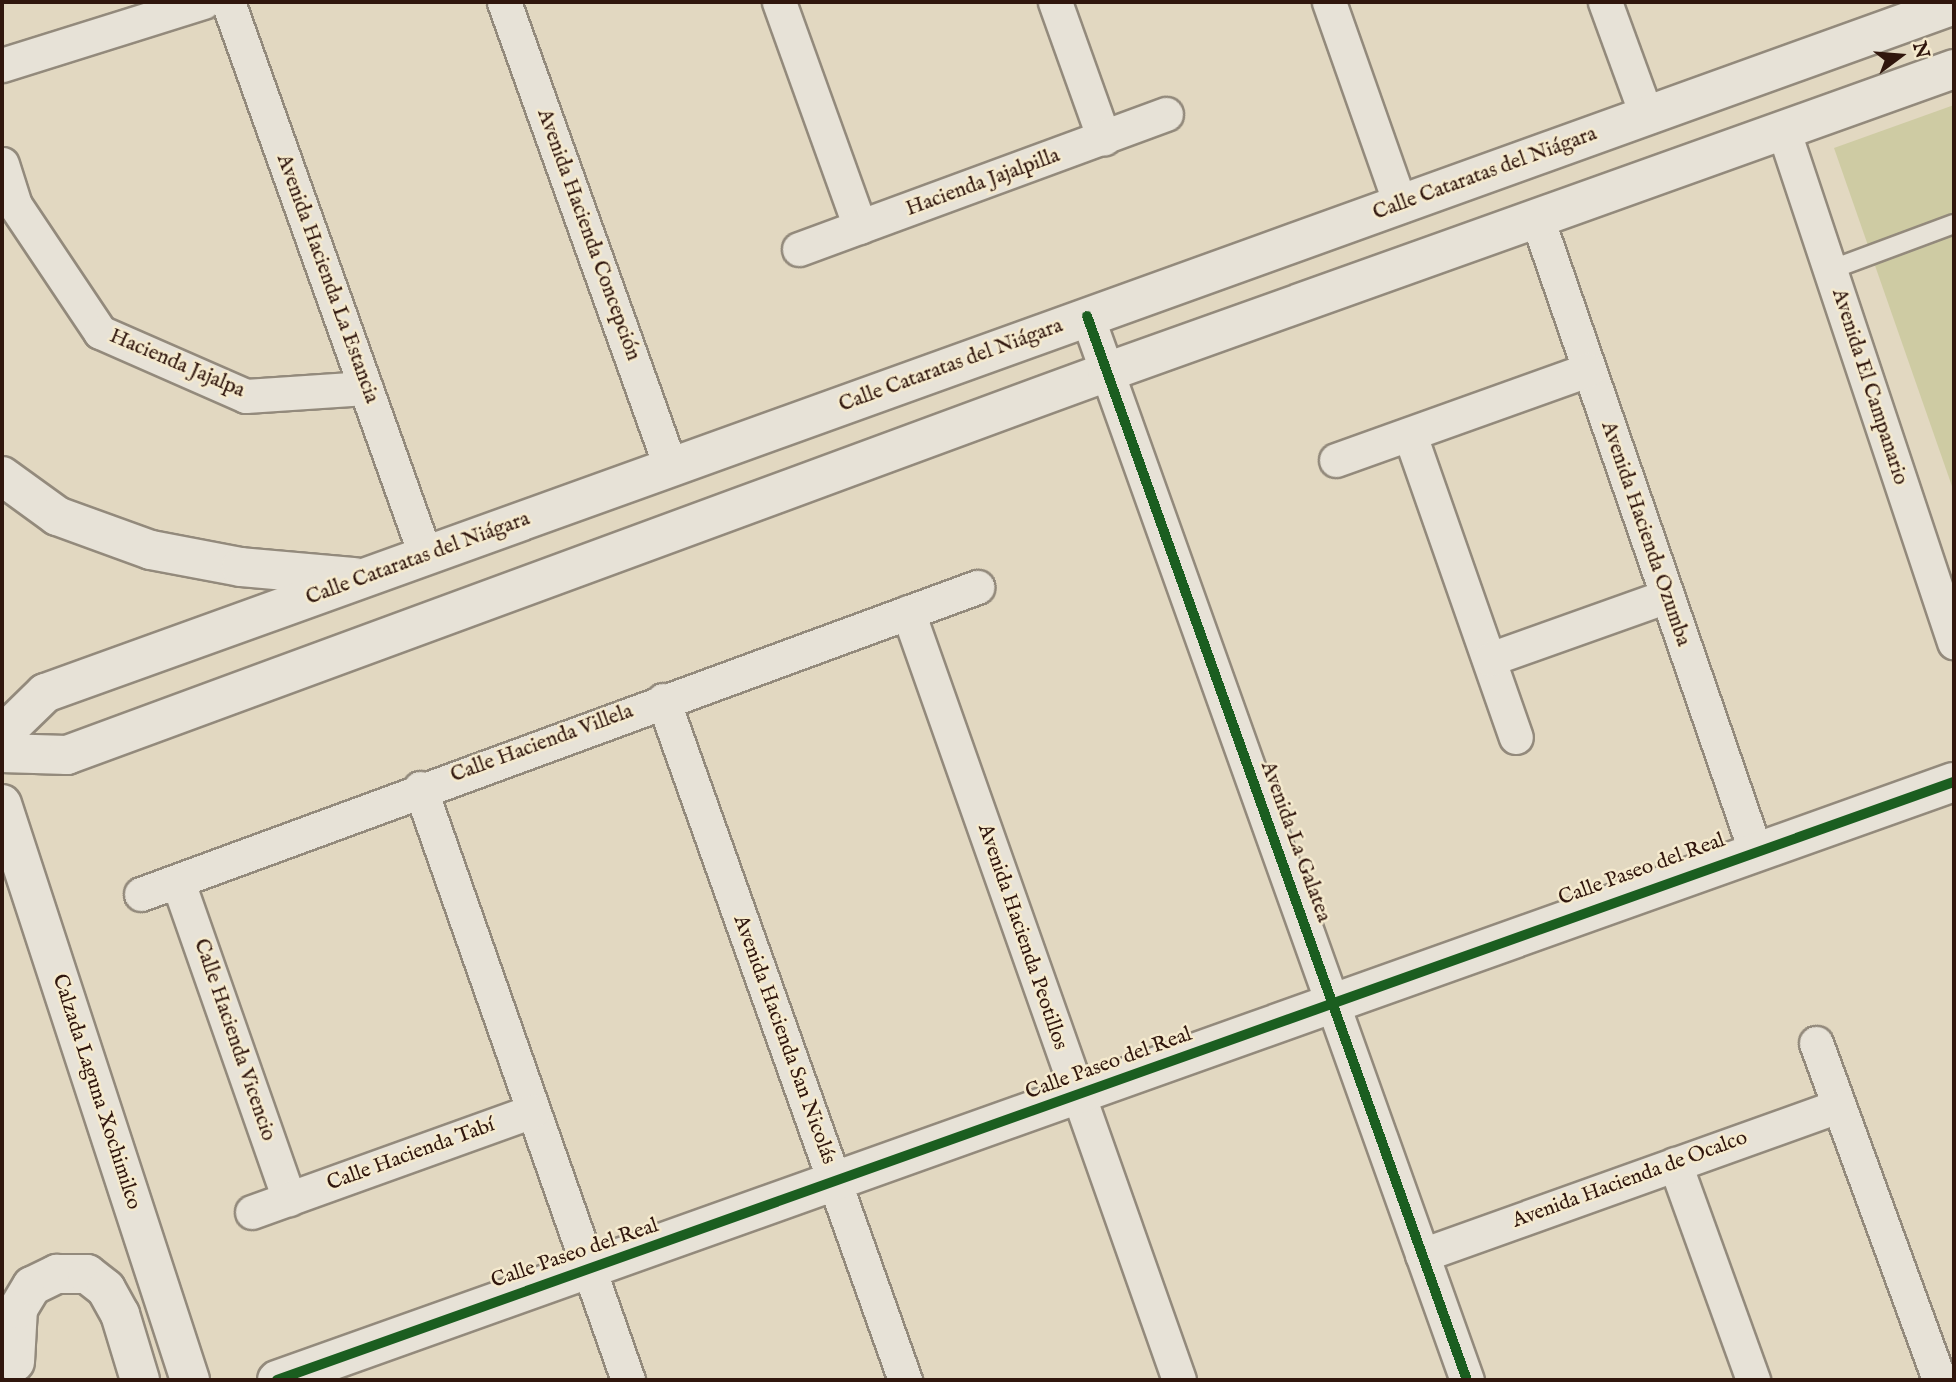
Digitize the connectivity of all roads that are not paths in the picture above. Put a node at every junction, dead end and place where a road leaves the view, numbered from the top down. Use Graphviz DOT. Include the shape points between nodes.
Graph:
graph roads {
  1 [pos="203,2"];
  2 [pos="228,2"];
  3 [pos="504,2"];
  4 [pos="779,2"];
  5 [pos="1055,2"];
  6 [pos="1329,2"];
  7 [pos="1605,2"];
  8 [pos="1954,5"];
  9 [pos="2,65"];
  10 [pos="1954,69"];
  11 [pos="1166,114"];
  12 [pos="1646,114"];
  13 [pos="1784,132"];
  14 [pos="1104,139"];
  15 [pos="2,164"];
  16 [pos="1401,206"];
  17 [pos="1537,218"];
  18 [pos="1954,224"];
  19 [pos="860,227"];
  20 [pos="799,249"];
  21 [pos="1830,270"];
  22 [pos="1087,316"];
  23 [pos="1588,370"];
  24 [pos="1107,372"];
  25 [pos="366,388"];
  26 [pos="1410,435"];
  27 [pos="1336,460"];
  28 [pos="671,468"];
  29 [pos="2,476"];
  30 [pos="426,557"];
  31 [pos="366,578"];
  32 [pos="977,587"];
  33 [pos="1667,596"];
  34 [pos="908,612"];
  35 [pos="1951,625"];
  36 [pos="1490,659"];
  37 [pos="663,700"];
  38 [pos="2,736"];
  39 [pos="1516,737"];
  40 [pos="2,753"];
  41 [pos="1954,782"];
  42 [pos="420,788"];
  43 [pos="2,804"];
  44 [pos="1755,850"];
  45 [pos="178,881"];
  46 [pos="141,894"];
  47 [pos="1332,1002"];
  48 [pos="1816,1043"];
  49 [pos="1077,1096"];
  50 [pos="1838,1107"];
  51 [pos="532,1111"];
  52 [pos="1675,1164"];
  53 [pos="834,1183"];
  54 [pos="289,1199"];
  55 [pos="252,1212"];
  56 [pos="1422,1255"];
  57 [pos="589,1270"];
  58 [pos="2,1319"];
  59 [pos="18,1371"];
  60 [pos="140,1380"];
  61 [pos="190,1380"];
  62 [pos="277,1380"];
  63 [pos="628,1380"];
  64 [pos="905,1380"];
  65 [pos="1180,1380"];
  66 [pos="1467,1380"];
  67 [pos="1753,1380"];
  68 [pos="1939,1380"];
  1 -- 9 [label="street"];
  2 -- 25 [label="street, Avenida Hacienda La Estancia"];
  3 -- 28 [label="street, Avenida Hacienda Concepción"];
  4 -- 19 [label="street"];
  5 -- 14 [label="street"];
  6 -- 16 [label="street"];
  7 -- 12 [label="street"];
  8 -- 12 [label="main road, Calle Cataratas del Niágara"];
  10 -- 13 [label="main road"];
  11 -- 14 [label="street, Hacienda Jajalpilla"];
  12 -- 16 [label="main road, Calle Cataratas del Niágara"];
  13 -- 17 [label="main road"];
  13 -- 21 [label="street, Avenida El Campanario"];
  14 -- 19 [label="street, Hacienda Jajalpilla"];
  15 -- 25 [label="street, Hacienda Jajalpa" via="15,205 100,332 246,396"];
  16 -- 22 [label="main road, Calle Cataratas del Niágara"];
  17 -- 23 [label="street, Avenida Hacienda Ozumba"];
  17 -- 24 [label="main road"];
  18 -- 21 [label="lane"];
  19 -- 20 [label="street, Hacienda Jajalpilla"];
  21 -- 35 [label="street, Avenida El Campanario"];
  22 -- 24 [label="street, Avenida La Galatea"];
  22 -- 28 [label="main road, Calle Cataratas del Niágara"];
  23 -- 26 [label="street"];
  23 -- 33 [label="street, Avenida Hacienda Ozumba"];
  24 -- 40 [label="main road" via="67,755"];
  24 -- 47 [label="street, Avenida La Galatea"];
  25 -- 30 [label="street, Avenida Hacienda La Estancia"];
  26 -- 27 [label="street"];
  26 -- 36 [label="street"];
  28 -- 30 [label="main road, Calle Cataratas del Niágara"];
  29 -- 31 [label="main road" via="57,516 151,550 241,566"];
  30 -- 31 [label="main road, Calle Cataratas del Niágara"];
  31 -- 38 [label="main road, Calle Cataratas del Niágara" via="45,692"];
  32 -- 34 [label="street, Calle Hacienda Villela"];
  33 -- 36 [label="street"];
  33 -- 44 [label="street, Avenida Hacienda Ozumba"];
  34 -- 37 [label="street, Calle Hacienda Villela"];
  34 -- 49 [label="street, Avenida Hacienda Peotillos"];
  36 -- 39 [label="street"];
  37 -- 42 [label="street, Calle Hacienda Villela"];
  37 -- 53 [label="street, Avenida Hacienda San Nicolás"];
  41 -- 44 [label="main road, Calle Paseo del Real"];
  42 -- 45 [label="street, Calle Hacienda Villela"];
  42 -- 51 [label="street"];
  43 -- 61 [label="main road, Calzada Laguna Xochimilco"];
  44 -- 47 [label="main road, Calle Paseo del Real"];
  45 -- 46 [label="street, Calle Hacienda Villela"];
  45 -- 54 [label="street, Calle Hacienda Vicencio"];
  47 -- 49 [label="main road, Calle Paseo del Real"];
  47 -- 56 [label="street, Avenida La Galatea"];
  48 -- 50 [label="street"];
  49 -- 53 [label="main road, Calle Paseo del Real"];
  49 -- 65 [label="street, Avenida Hacienda Peotillos"];
  50 -- 52 [label="street, Avenida Hacienda de Ocalco"];
  50 -- 68 [label="street"];
  51 -- 54 [label="street, Calle Hacienda Tabí"];
  51 -- 57 [label="street"];
  52 -- 56 [label="street, Avenida Hacienda de Ocalco"];
  52 -- 67 [label="street"];
  53 -- 57 [label="main road, Calle Paseo del Real"];
  53 -- 64 [label="street, Avenida Hacienda San Nicolás"];
  54 -- 55 [label="street, Calle Hacienda Tabí"];
  56 -- 66 [label="street, Avenida La Galatea"];
  57 -- 62 [label="main road, Calle Paseo del Real"];
  57 -- 63 [label="street"];
  58 -- 59 [label="main road"];
  59 -- 60 [label="main road" via="18,1309 32,1286 57,1274 87,1275 106,1289 120,1314"];
}
